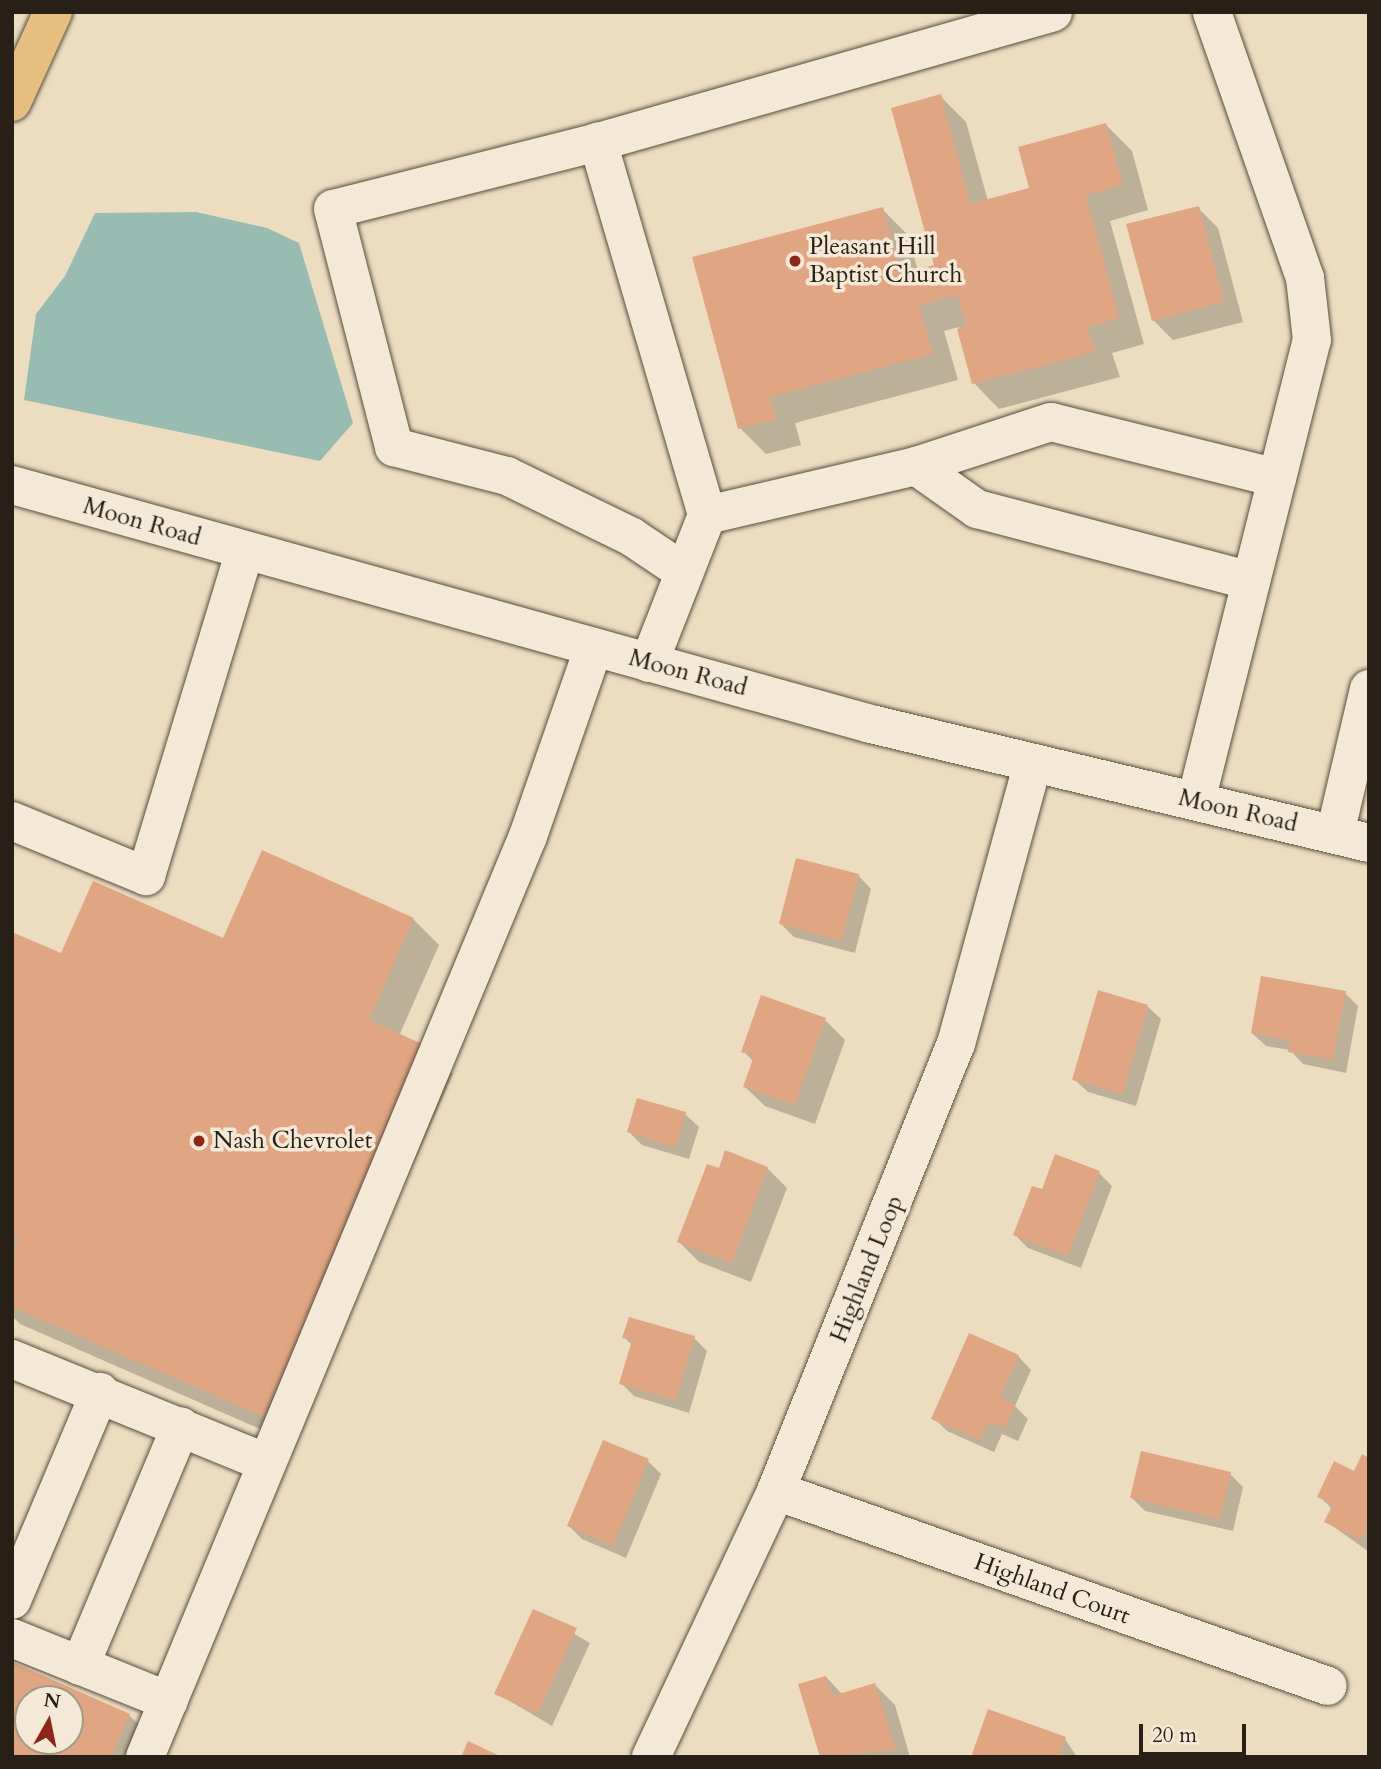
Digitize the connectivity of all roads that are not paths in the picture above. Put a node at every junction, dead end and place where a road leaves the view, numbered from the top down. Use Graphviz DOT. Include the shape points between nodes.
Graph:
graph roads {
  1 [pos="53,12"];
  2 [pos="1053,12"];
  3 [pos="1212,12"];
  4 [pos="12,102"];
  5 [pos="598,142"];
  6 [pos="916,466"];
  7 [pos="1277,478"];
  8 [pos="12,485"];
  9 [pos="707,515"];
  10 [pos="244,551"];
  11 [pos="684,572"];
  12 [pos="1251,581"];
  13 [pos="594,647"];
  14 [pos="649,663"];
  15 [pos="1369,689"];
  16 [pos="1033,763"];
  17 [pos="1196,801"];
  18 [pos="12,821"];
  19 [pos="1352,839"];
  20 [pos="12,1359"];
  21 [pos="100,1392"];
  22 [pos="181,1426"];
  23 [pos="267,1463"];
  24 [pos="776,1491"];
  25 [pos="12,1600"];
  26 [pos="12,1638"];
  27 [pos="80,1665"];
  28 [pos="1328,1686"];
  29 [pos="169,1701"];
  30 [pos="145,1757"];
  31 [pos="651,1757"];
  1 -- 4 [label="highway"];
  2 -- 5 [label="street"];
  3 -- 7 [label="street" via="1305,278 1312,340"];
  5 -- 9 [label="street"];
  5 -- 11 [label="street" via="333,209 394,447 507,476 632,537"];
  6 -- 7 [label="street" via="1051,422"];
  6 -- 9 [label="street"];
  6 -- 12 [label="street" via="977,509"];
  7 -- 12 [label="street"];
  8 -- 10 [label="street, Moon Road"];
  9 -- 11 [label="street"];
  10 -- 13 [label="street, Moon Road"];
  10 -- 18 [label="street" via="146,876"];
  11 -- 14 [label="street"];
  12 -- 17 [label="street"];
  13 -- 14 [label="street, Moon Road"];
  13 -- 23 [label="street" via="527,836"];
  14 -- 16 [label="street, Moon Road"];
  15 -- 19 [label="street"];
  16 -- 17 [label="street, Moon Road"];
  16 -- 24 [label="street, Highland Loop" via="956,1044"];
  17 -- 19 [label="street, Moon Road"];
  20 -- 21 [label="street"];
  21 -- 22 [label="street"];
  21 -- 25 [label="street"];
  22 -- 23 [label="street"];
  22 -- 27 [label="street"];
  23 -- 29 [label="street"];
  24 -- 28 [label="street, Highland Court"];
  24 -- 31 [label="street, Highland Loop"];
  26 -- 27 [label="street"];
  27 -- 29 [label="street"];
  29 -- 30 [label="street"];
}
